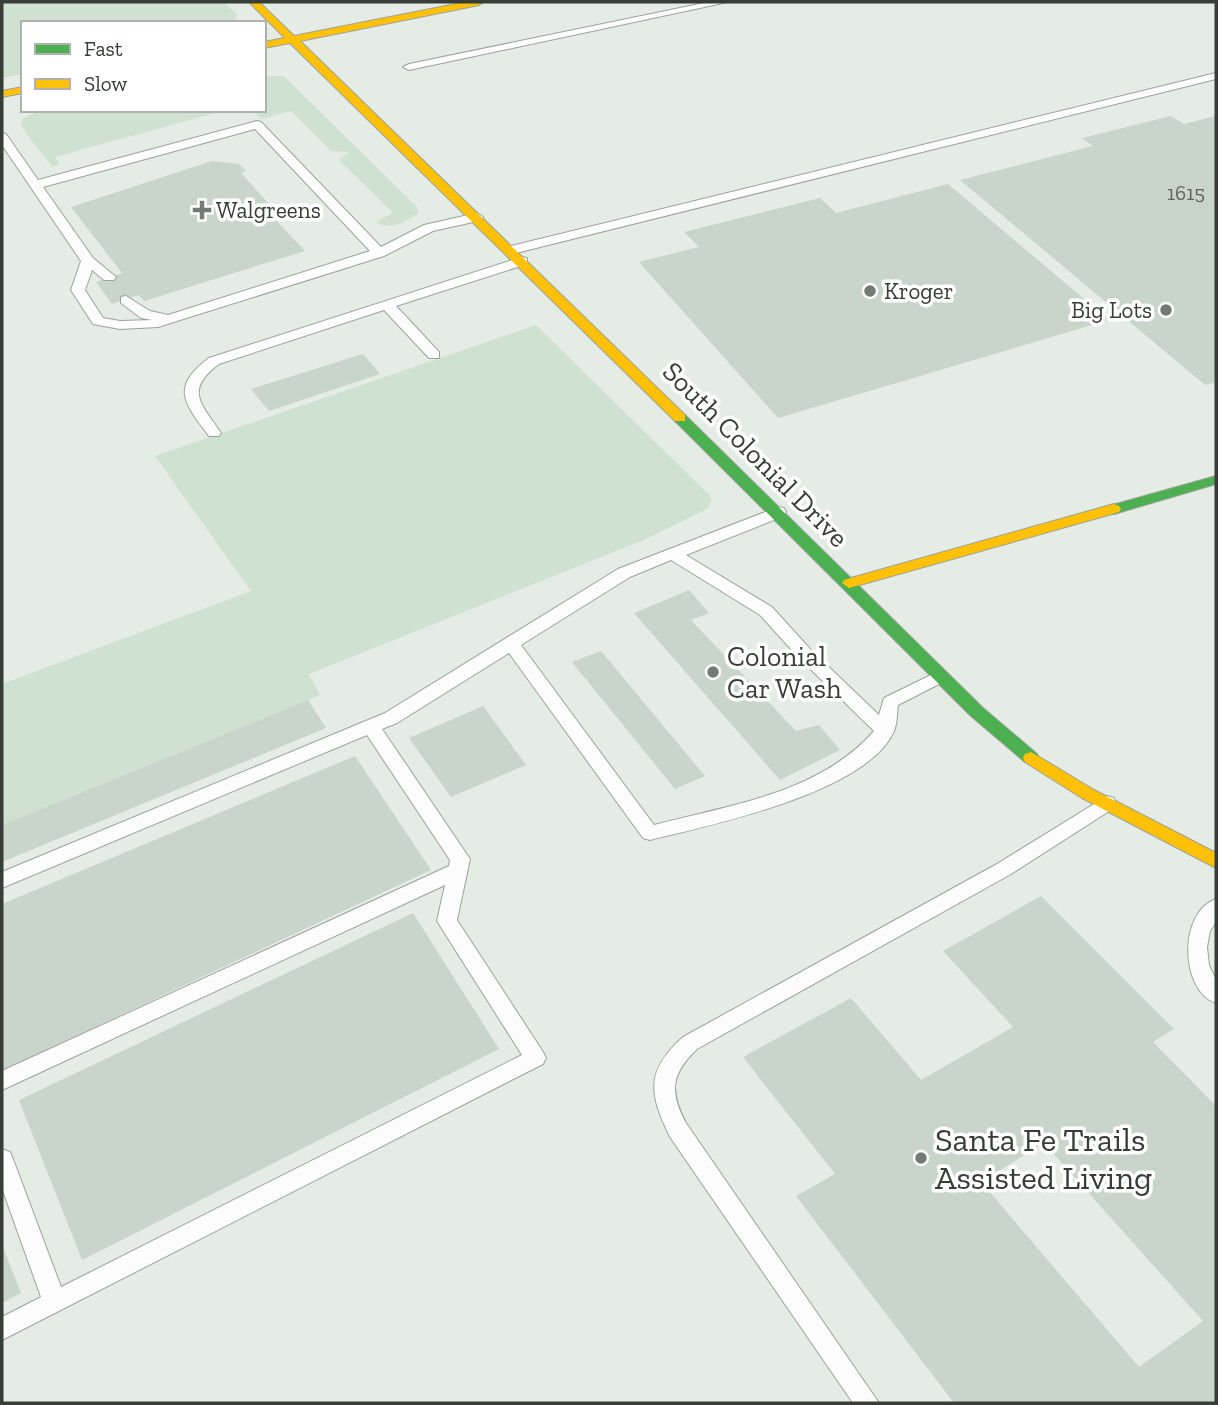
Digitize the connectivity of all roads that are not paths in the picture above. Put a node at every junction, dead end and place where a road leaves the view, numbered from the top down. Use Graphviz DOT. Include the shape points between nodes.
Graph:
graph roads {
  1 [pos="254,2"];
  2 [pos="479,2"];
  3 [pos="723,2"];
  4 [pos="294,39"];
  5 [pos="266,45"];
  6 [pos="410,67"];
  7 [pos="1216,76"];
  8 [pos="21,90"];
  9 [pos="2,94"];
  10 [pos="2,136"];
  11 [pos="35,185"];
  12 [pos="477,217"];
  13 [pos="379,253"];
  14 [pos="517,256"];
  15 [pos="88,261"];
  16 [pos="109,277"];
  17 [pos="126,300"];
  18 [pos="387,305"];
  19 [pos="176,317"];
  20 [pos="434,355"];
  21 [pos="214,433"];
  22 [pos="1216,480"];
  23 [pos="778,512"];
  24 [pos="671,554"];
  25 [pos="849,583"];
  26 [pos="512,645"];
  27 [pos="941,676"];
  28 [pos="370,726"];
  29 [pos="885,732"];
  30 [pos="1107,803"];
  31 [pos="1216,861"];
  32 [pos="457,871"];
  33 [pos="2,880"];
  34 [pos="1216,907"];
  35 [pos="1216,995"];
  36 [pos="2,1081"];
  37 [pos="2,1159"];
  38 [pos="8,1191"];
  39 [pos="55,1302"];
  40 [pos="2,1329"];
  41 [pos="867,1403"];
  1 -- 4 [label="street, South Colonial Drive"];
  2 -- 4 [label="street"];
  3 -- 6 [label="lane"];
  4 -- 5 [label="street"];
  4 -- 12 [label="street, South Colonial Drive"];
  7 -- 14 [label="lane"];
  8 -- 9 [label="street"];
  10 -- 11 [label="lane"];
  11 -- 13 [label="lane" via="257,125"];
  11 -- 15 [label="lane"];
  12 -- 13 [label="lane" via="429,229"];
  12 -- 14 [label="street, South Colonial Drive"];
  13 -- 19 [label="lane"];
  14 -- 18 [label="lane"];
  14 -- 23 [label="street, South Colonial Drive"];
  15 -- 16 [label="lane"];
  15 -- 19 [label="lane" via="78,290 98,321 153,324"];
  17 -- 19 [label="lane" via="146,314"];
  18 -- 20 [label="lane"];
  18 -- 21 [label="lane" via="201,369 192,379 191,403"];
  22 -- 25 [label="street"];
  23 -- 24 [label="lane"];
  23 -- 25 [label="street, South Colonial Drive"];
  24 -- 26 [label="lane" via="624,573"];
  24 -- 29 [label="lane" via="766,611"];
  25 -- 27 [label="street, South Colonial Drive"];
  26 -- 28 [label="lane"];
  26 -- 29 [label="lane" via="650,833 803,791 863,757"];
  27 -- 29 [label="lane" via="890,702"];
  27 -- 30 [label="street, South Colonial Drive" via="1014,744"];
  28 -- 32 [label="lane" via="460,859"];
  28 -- 33 [label="lane"];
  30 -- 31 [label="street, South Colonial Drive"];
  30 -- 41 [label="lane" via="1004,869 690,1043 665,1070 666,1108 678,1130"];
  32 -- 36 [label="lane"];
  32 -- 39 [label="lane" via="447,921 536,1058"];
  34 -- 35 [label="lane" via="1199,933 1197,948 1204,976"];
  37 -- 38 [label="lane"];
  38 -- 39 [label="lane"];
  39 -- 40 [label="lane"];
}
